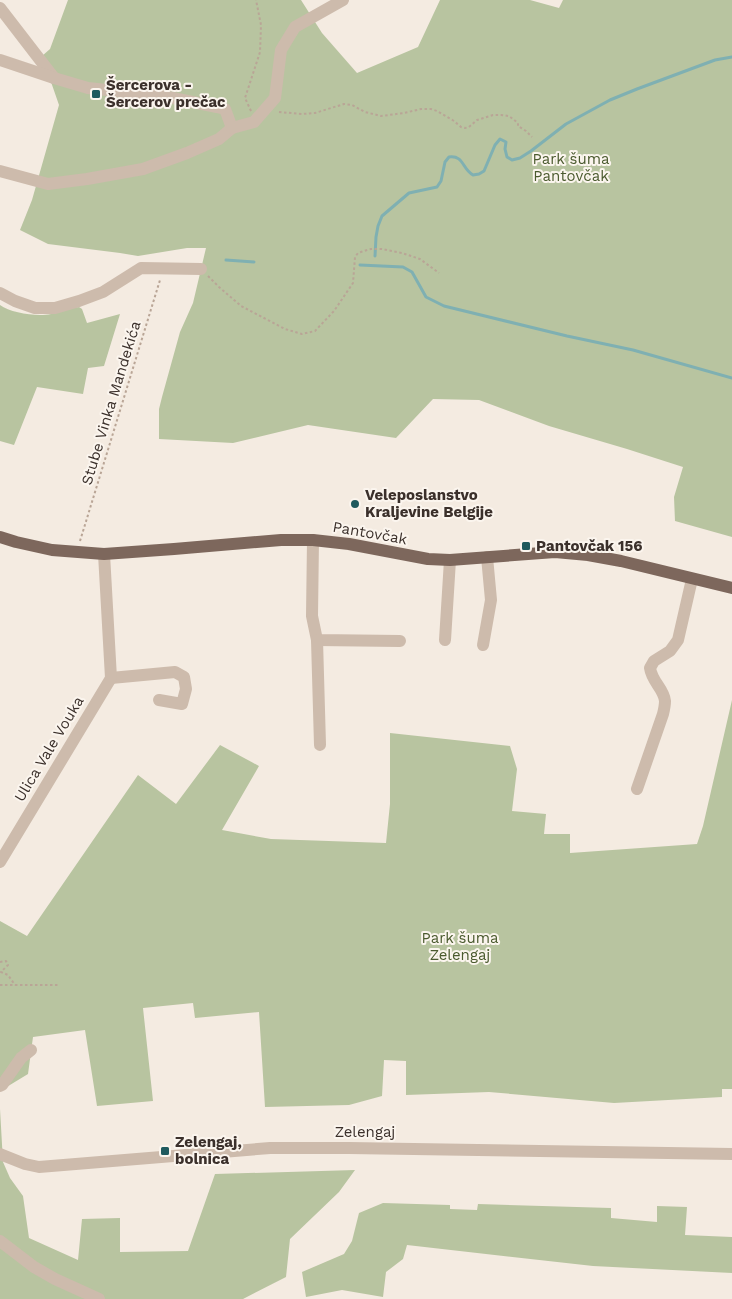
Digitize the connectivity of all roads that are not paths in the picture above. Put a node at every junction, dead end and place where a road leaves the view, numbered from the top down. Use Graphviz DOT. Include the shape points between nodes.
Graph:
graph roads {
  1 [pos="343,0"];
  2 [pos="0,8"];
  3 [pos="0,60"];
  4 [pos="54,78"];
  5 [pos="232,128"];
  6 [pos="0,171"];
  7 [pos="201,269"];
  8 [pos="0,293"];
  9 [pos="0,537"];
  10 [pos="313,540"];
  11 [pos="104,554"];
  12 [pos="487,557"];
  13 [pos="450,560"];
  14 [pos="692,579"];
  15 [pos="732,588"];
  16 [pos="318,640"];
  17 [pos="445,640"];
  18 [pos="400,641"];
  19 [pos="483,645"];
  20 [pos="111,678"];
  21 [pos="159,700"];
  22 [pos="320,745"];
  23 [pos="637,788"];
  24 [pos="0,862"];
  25 [pos="31,1050"];
  26 [pos="0,1086"];
  27 [pos="0,1154"];
  28 [pos="732,1154"];
  29 [pos="0,1241"];
  30 [pos="99,1299"];
  1 -- 5 [label="street" via="295,27 282,50 275,98 254,122"];
  2 -- 4 [label="street"];
  3 -- 4 [label="street"];
  4 -- 5 [label="street" via="88,88 163,96 217,107 226,110"];
  5 -- 6 [label="street" via="219,139 144,169 48,184"];
  7 -- 8 [label="street" via="141,268 103,292 55,308 35,308"];
  9 -- 11 [label="main road, Pantovčak" via="52,550"];
  10 -- 11 [label="main road, Pantovčak"];
  10 -- 13 [label="main road, Pantovčak" via="428,560"];
  10 -- 16 [label="street" via="312,616"];
  11 -- 20 [label="street"];
  12 -- 13 [label="main road, Pantovčak"];
  12 -- 14 [label="main road, Pantovčak" via="555,552 588,555"];
  12 -- 19 [label="street" via="491,600"];
  13 -- 17 [label="street"];
  14 -- 15 [label="main road, Pantovčak"];
  14 -- 23 [label="street" via="678,640 650,668 665,701"];
  16 -- 18 [label="street"];
  16 -- 22 [label="street"];
  20 -- 21 [label="street" via="176,672 184,677 186,689 182,704"];
  20 -- 24 [label="street, Ulica Vale Vouka"];
  25 -- 26 [label="street"];
  27 -- 28 [label="street, Zelengaj" via="39,1167 270,1148"];
  29 -- 30 [label="street" via="34,1267"];
}
